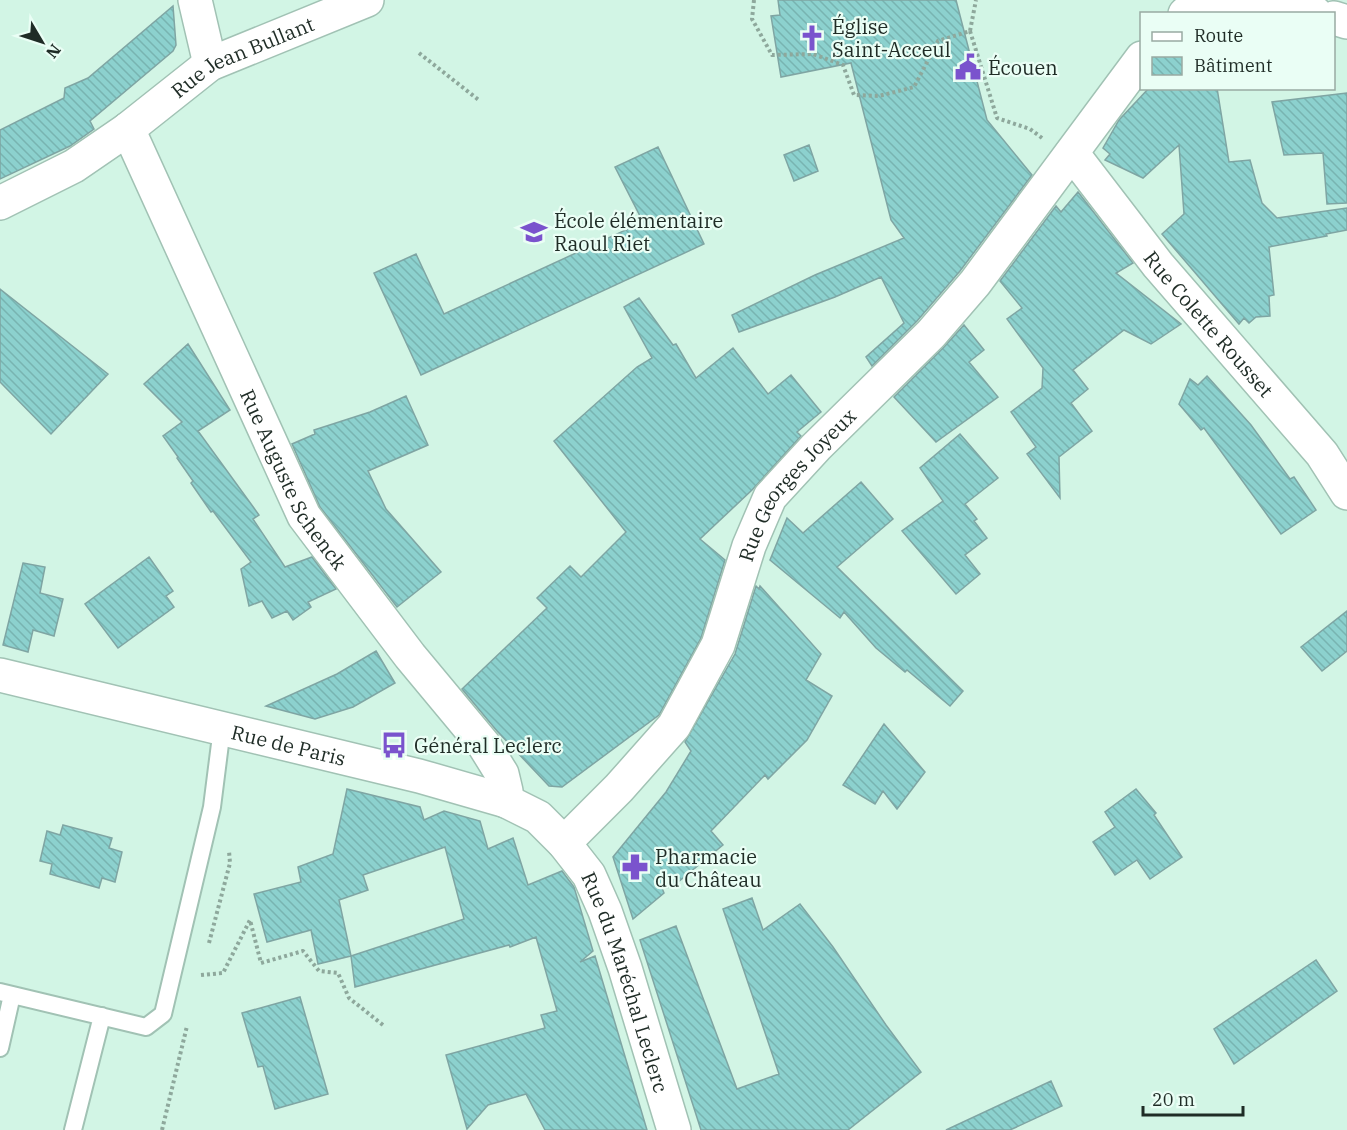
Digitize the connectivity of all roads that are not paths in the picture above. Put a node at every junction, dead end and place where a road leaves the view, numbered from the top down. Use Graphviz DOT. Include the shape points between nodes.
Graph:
graph roads {
  1 [pos="195,0"];
  2 [pos="367,0"];
  3 [pos="1272,1"];
  4 [pos="1195,5"];
  5 [pos="1309,12"];
  6 [pos="1140,61"];
  7 [pos="210,64"];
  8 [pos="128,129"];
  9 [pos="1072,153"];
  10 [pos="0,203"];
  11 [pos="1347,493"];
  12 [pos="0,675"];
  13 [pos="222,728"];
  14 [pos="506,801"];
  15 [pos="564,843"];
  16 [pos="6,994"];
  17 [pos="102,1016"];
  18 [pos="0,1047"];
  19 [pos="73,1130"];
  20 [pos="674,1130"];
  1 -- 7 [label="main road"];
  2 -- 7 [label="main road, Rue Jean Bullant"];
  3 -- 4 [label="main road"];
  3 -- 5 [label="main road"];
  6 -- 9 [label="main road, Rue Georges Joyeux"];
  7 -- 8 [label="main road, Rue Jean Bullant"];
  8 -- 10 [label="main road, Rue Jean Bullant" via="74,166"];
  8 -- 14 [label="main road, Rue Auguste Schenck" via="304,516 410,656 484,745 502,774"];
  9 -- 11 [label="main road, Rue Colette Rousset" via="1158,265 1322,454"];
  9 -- 15 [label="main road, Rue Georges Joyeux" via="975,283 931,334 770,497 749,546 718,645 674,726"];
  12 -- 13 [label="main road, Rue de Paris"];
  13 -- 14 [label="main road, Rue de Paris"];
  13 -- 17 [label="lane" via="212,807 163,1014 146,1027"];
  14 -- 15 [label="main road, Rue de Paris" via="538,817"];
  15 -- 20 [label="main road, Rue du Maréchal Leclerc" via="589,876 605,911"];
  16 -- 17 [label="lane"];
  16 -- 18 [label="lane"];
  17 -- 19 [label="lane"];
}
